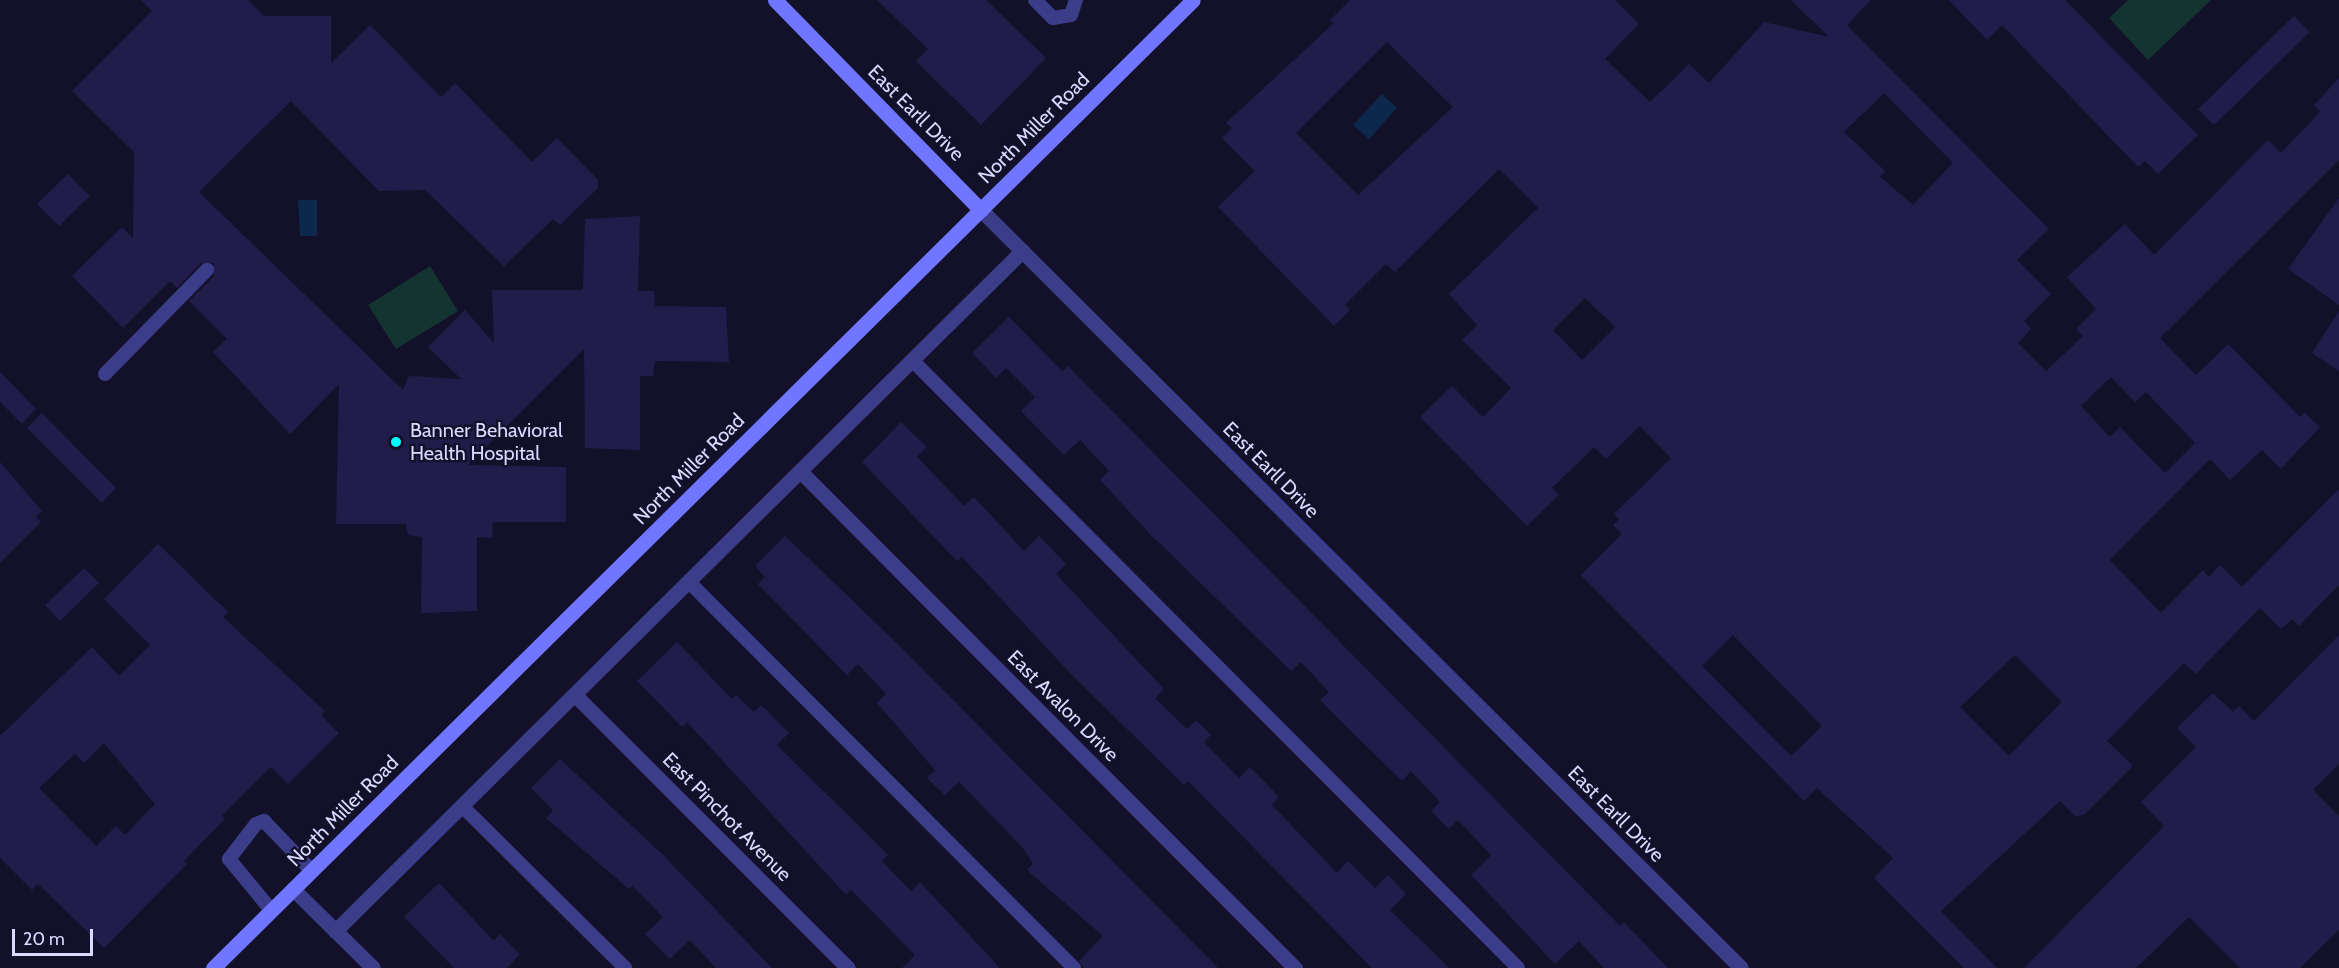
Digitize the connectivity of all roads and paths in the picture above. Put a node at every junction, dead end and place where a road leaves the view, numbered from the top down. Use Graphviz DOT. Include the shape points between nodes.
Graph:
graph roads {
  1 [pos="775,0"];
  2 [pos="1035,0"];
  3 [pos="1076,0"];
  4 [pos="1194,0"];
  5 [pos="981,210"];
  6 [pos="1022,251"];
  7 [pos="207,270"];
  8 [pos="913,361"];
  9 [pos="105,374"];
  10 [pos="802,473"];
  11 [pos="690,583"];
  12 [pos="575,695"];
  13 [pos="462,806"];
  14 [pos="312,871"];
  15 [pos="293,889"];
  16 [pos="271,910"];
  17 [pos="335,931"];
  18 [pos="213,968"];
  19 [pos="374,968"];
  20 [pos="625,968"];
  21 [pos="848,968"];
  22 [pos="1074,968"];
  23 [pos="1295,968"];
  24 [pos="1518,968"];
  25 [pos="1741,968"];
  1 -- 5 [label="street, East Earll Drive"];
  2 -- 3 [label="lane" via="1053,18 1071,15"];
  4 -- 5 [label="street, North Miller Road"];
  5 -- 6 [label="street, East Earll Drive"];
  5 -- 14 [label="street, North Miller Road"];
  6 -- 8 [label="street"];
  6 -- 25 [label="street, East Earll Drive"];
  7 -- 9 [label="lane"];
  8 -- 10 [label="street"];
  8 -- 24 [label="lane"];
  10 -- 11 [label="street"];
  10 -- 23 [label="street, East Avalon Drive"];
  11 -- 12 [label="street"];
  11 -- 22 [label="lane"];
  12 -- 13 [label="street"];
  12 -- 21 [label="street, East Pinchot Avenue"];
  13 -- 17 [label="street"];
  13 -- 20 [label="lane"];
  14 -- 15 [label="street, North Miller Road"];
  14 -- 16 [label="lane" via="264,821 232,849 229,859"];
  15 -- 16 [label="street, North Miller Road"];
  15 -- 17 [label="street"];
  16 -- 18 [label="street, North Miller Road"];
  17 -- 19 [label="street"];
}
